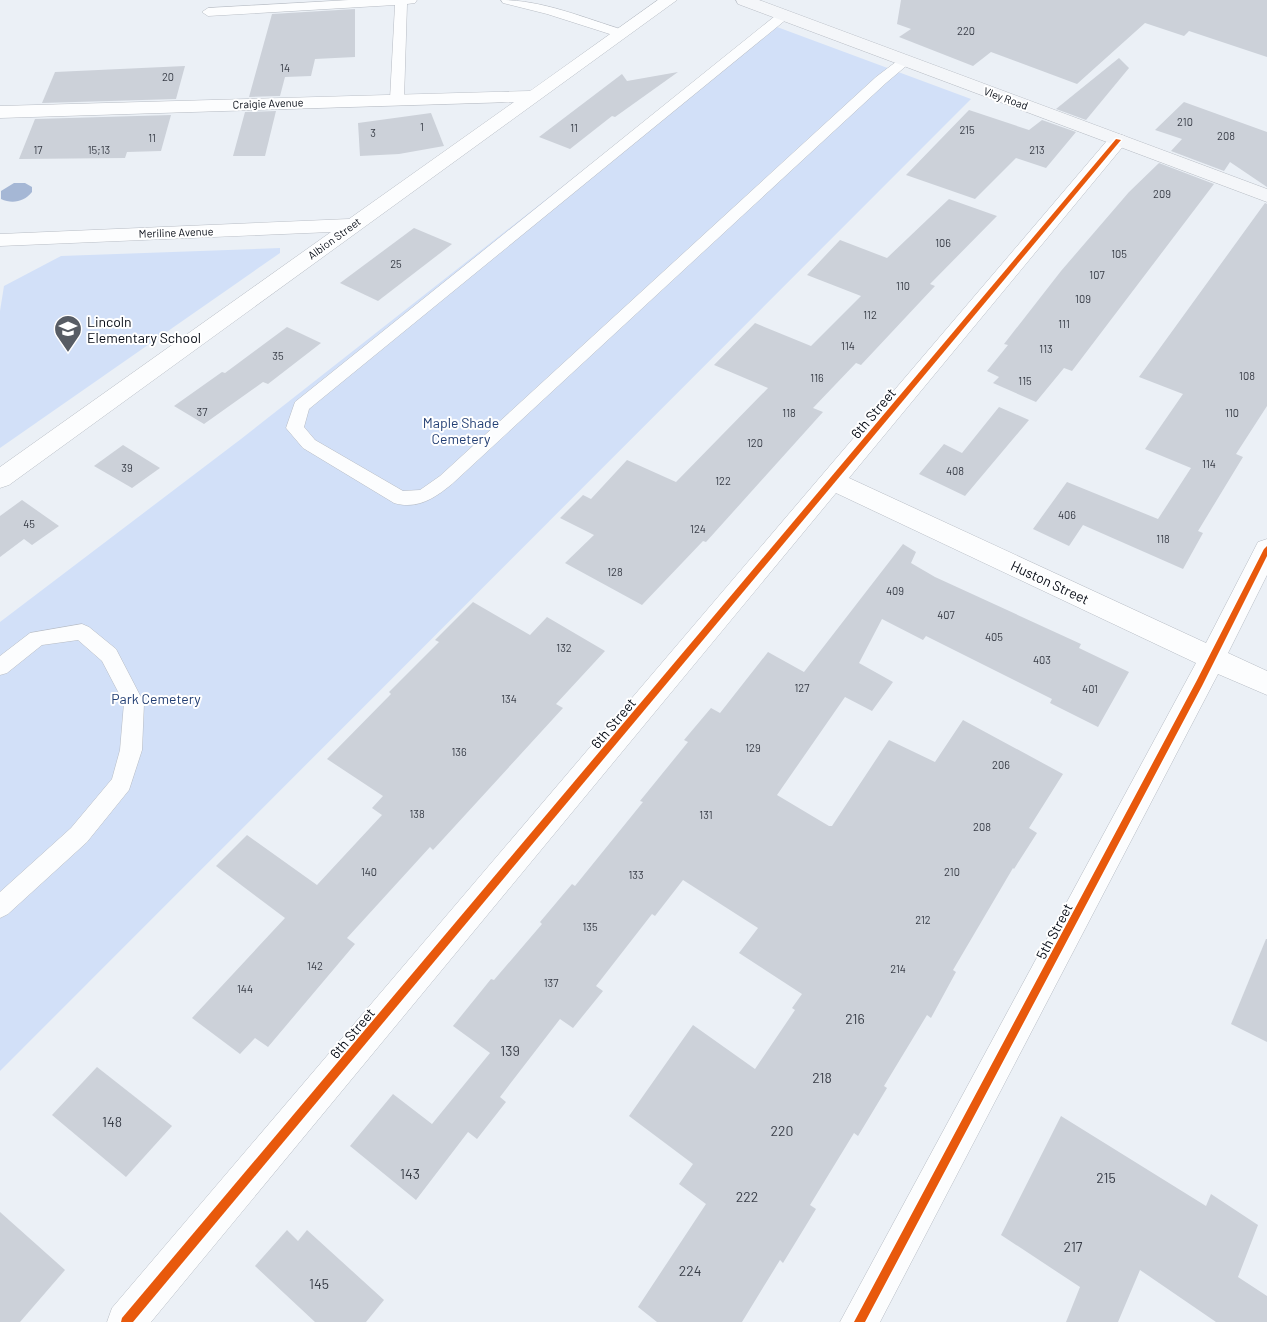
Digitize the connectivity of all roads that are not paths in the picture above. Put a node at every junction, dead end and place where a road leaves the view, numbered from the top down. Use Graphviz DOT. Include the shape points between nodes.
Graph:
graph roads {
  1 [pos="411,0"];
  2 [pos="507,0"];
  3 [pos="669,0"];
  4 [pos="744,0"];
  5 [pos="401,1"];
  6 [pos="208,12"];
  7 [pos="784,15"];
  8 [pos="620,33"];
  9 [pos="906,62"];
  10 [pos="535,96"];
  11 [pos="397,99"];
  12 [pos="0,112"];
  13 [pos="1118,140"];
  14 [pos="1267,196"];
  15 [pos="352,225"];
  16 [pos="0,240"];
  17 [pos="0,479"];
  18 [pos="833,481"];
  19 [pos="1267,549"];
  20 [pos="1212,658"];
  21 [pos="0,667"];
  22 [pos="1267,684"];
  23 [pos="0,907"];
  24 [pos="126,1322"];
  25 [pos="859,1322"];
  1 -- 5 [label="lane"];
  2 -- 8 [label="lane" via="551,10"];
  3 -- 8 [label="street, Albion Street"];
  4 -- 7 [label="street, Vley Road"];
  5 -- 6 [label="lane"];
  5 -- 11 [label="lane"];
  7 -- 9 [label="street, Vley Road"];
  7 -- 9 [label="lane" via="301,406 295,428 309,444 400,498 424,496 446,480 830,127"];
  8 -- 10 [label="street, Albion Street"];
  9 -- 13 [label="street, Vley Road"];
  10 -- 11 [label="street, Craigie Avenue"];
  10 -- 15 [label="street, Albion Street"];
  11 -- 12 [label="street, Craigie Avenue"];
  13 -- 14 [label="street, Vley Road"];
  13 -- 18 [label="street, 6th Street"];
  15 -- 16 [label="street, Meriline Avenue"];
  15 -- 17 [label="street, Albion Street"];
  18 -- 20 [label="street, Huston Street"];
  18 -- 24 [label="street, 6th Street"];
  19 -- 20 [label="street, 5th Street"];
  20 -- 22 [label="street, Huston Street"];
  20 -- 25 [label="street, 5th Street"];
  21 -- 23 [label="lane" via="37,638 82,632 109,655 134,703 131,750 121,783 79,835"];
}
